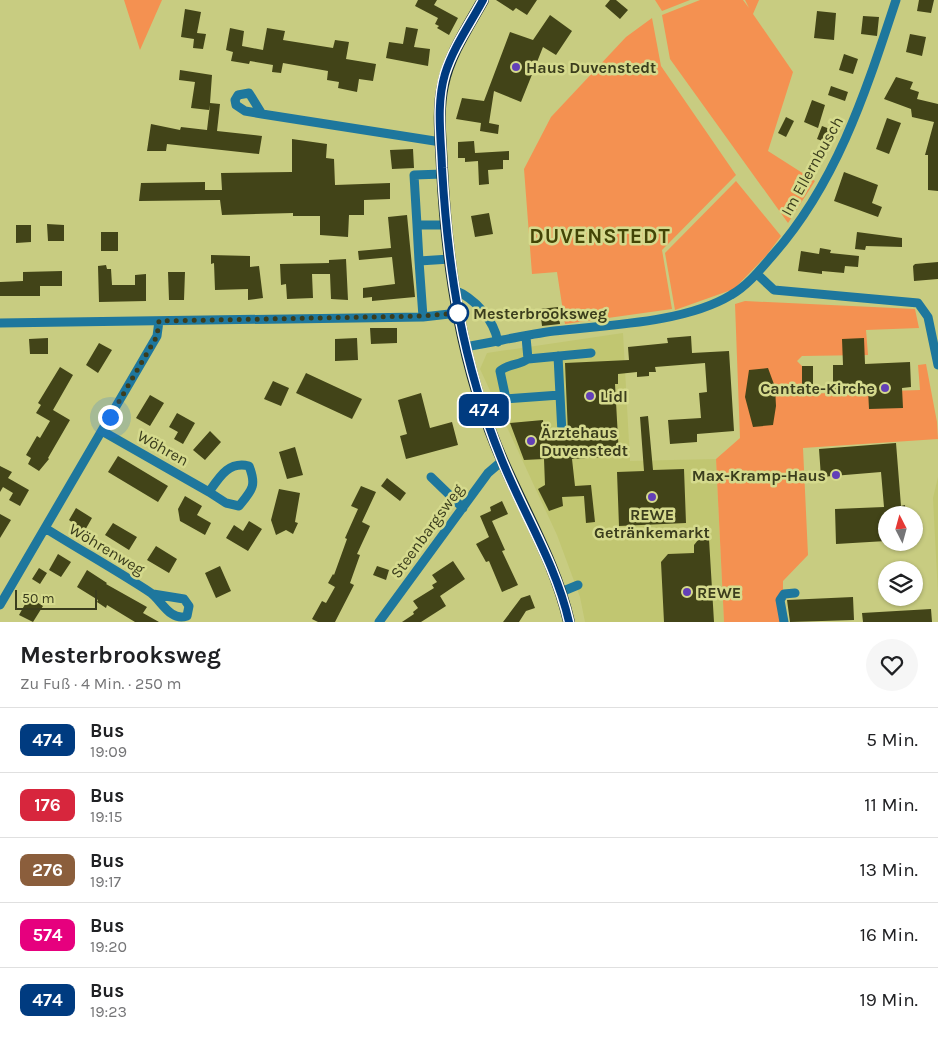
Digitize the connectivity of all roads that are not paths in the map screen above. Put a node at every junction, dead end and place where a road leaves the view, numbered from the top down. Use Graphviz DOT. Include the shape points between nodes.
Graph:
graph roads {
  1 [pos="483,0"];
  2 [pos="896,0"];
  3 [pos="262,114"];
  4 [pos="441,142"];
  5 [pos="443,174"];
  6 [pos="417,225"];
  7 [pos="445,225"];
  8 [pos="450,259"];
  9 [pos="419,261"];
  10 [pos="756,274"];
  11 [pos="454,290"];
  12 [pos="458,312"];
  13 [pos="423,316"];
  14 [pos="928,317"];
  15 [pos="938,318"];
  16 [pos="159,321"];
  17 [pos="0,323"];
  18 [pos="526,336"];
  19 [pos="498,342"];
  20 [pos="465,347"];
  21 [pos="590,353"];
  22 [pos="558,356"];
  23 [pos="528,359"];
  24 [pos="938,364"];
  25 [pos="560,395"];
  26 [pos="506,400"];
  27 [pos="484,410"];
  28 [pos="102,431"];
  29 [pos="562,433"];
  30 [pos="502,461"];
  31 [pos="431,477"];
  32 [pos="210,492"];
  33 [pos="463,508"];
  34 [pos="46,528"];
  35 [pos="578,585"];
  36 [pos="561,592"];
  37 [pos="795,593"];
  38 [pos="153,594"];
  39 [pos="0,604"];
  40 [pos="379,622"];
  41 [pos="569,622"];
  42 [pos="784,622"];
  1 -- 4 [label="main road" via="445,74"];
  2 -- 10 [label="street, Im Ellernbusch" via="854,122 813,202"];
  3 -- 4 [label="street"];
  4 -- 5 [label="main road"];
  5 -- 6 [label="street" via="414,175"];
  5 -- 7 [label="main road"];
  6 -- 7 [label="street"];
  6 -- 9 [label="street"];
  7 -- 8 [label="main road"];
  8 -- 9 [label="street"];
  8 -- 11 [label="main road"];
  9 -- 13 [label="street"];
  10 -- 14 [label="street" via="774,290 918,303"];
  10 -- 18 [label="street, Im Ellernbusch" via="730,295 687,313"];
  11 -- 12 [label="main road"];
  11 -- 19 [label="street" via="474,302 493,326"];
  12 -- 13 [label="street"];
  12 -- 20 [label="main road"];
  13 -- 16 [label="street"];
  14 -- 15 [label="street"];
  14 -- 24 [label="street"];
  16 -- 17 [label="street"];
  16 -- 28 [label="street" via="157,336"];
  18 -- 19 [label="street, Im Ellernbusch"];
  18 -- 23 [label="street"];
  19 -- 20 [label="street, Im Ellernbusch"];
  20 -- 27 [label="main road"];
  21 -- 22 [label="street"];
  22 -- 23 [label="street"];
  22 -- 25 [label="street"];
  23 -- 26 [label="street" via="500,370"];
  25 -- 26 [label="street"];
  25 -- 29 [label="street"];
  26 -- 27 [label="street"];
  27 -- 30 [label="main road"];
  28 -- 32 [label="street, Wöhren"];
  28 -- 34 [label="street"];
  30 -- 33 [label="street, Steenbargsweg" via="488,473"];
  30 -- 36 [label="main road"];
  31 -- 33 [label="street"];
  32 -- 32 [label="street, Wöhren" via="226,503 239,506 255,480 249,466 239,464 229,468"];
  33 -- 40 [label="street, Steenbargsweg"];
  34 -- 38 [label="street, Wöhrenweg"];
  34 -- 39 [label="street"];
  35 -- 36 [label="street"];
  36 -- 41 [label="main road"];
  37 -- 42 [label="street" via="784,594 780,600"];
}
